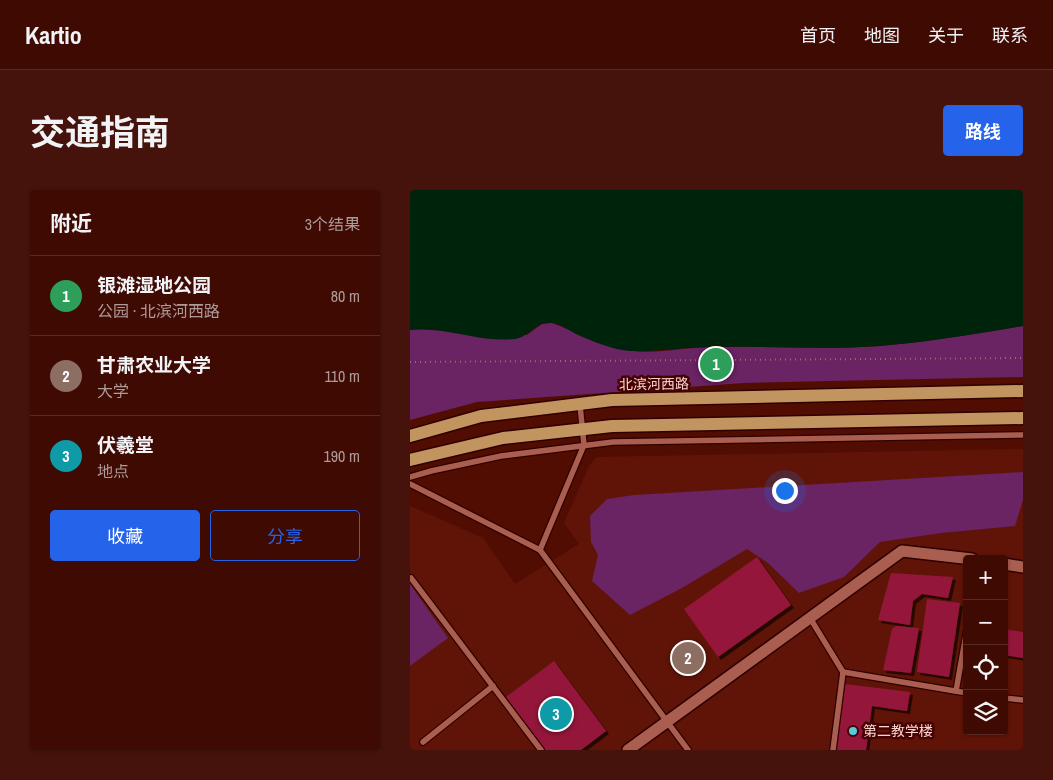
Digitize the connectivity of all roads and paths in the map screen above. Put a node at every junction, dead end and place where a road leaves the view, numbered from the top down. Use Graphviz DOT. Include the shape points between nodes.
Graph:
graph roads {
  1 [pos="1023,358"];
  2 [pos="410,362"];
  3 [pos="1023,391"];
  4 [pos="580,404"];
  5 [pos="1023,418"];
  6 [pos="582,429"];
  7 [pos="1023,435"];
  8 [pos="410,436"];
  9 [pos="584,445"];
  10 [pos="410,460"];
  11 [pos="410,477"];
  12 [pos="410,484"];
  13 [pos="540,550"];
  14 [pos="963,558"];
  15 [pos="1008,565"];
  16 [pos="1023,567"];
  17 [pos="411,578"];
  18 [pos="810,618"];
  19 [pos="964,645"];
  20 [pos="844,672"];
  21 [pos="493,686"];
  22 [pos="956,692"];
  23 [pos="963,693"];
  24 [pos="1008,698"];
  25 [pos="1023,700"];
  26 [pos="667,722"];
  27 [pos="423,742"];
  28 [pos="541,750"];
  29 [pos="628,750"];
  30 [pos="688,750"];
  31 [pos="833,750"];
  1 -- 2 [label="path"];
  3 -- 4 [label="main road, 北滨河西路" via="612,400"];
  4 -- 6 [label="lane"];
  4 -- 8 [label="main road, 北滨河西路" via="481,416"];
  5 -- 6 [label="main road"];
  6 -- 9 [label="lane"];
  6 -- 10 [label="main road" via="503,438"];
  7 -- 9 [label="lane"];
  9 -- 11 [label="lane" via="500,456"];
  9 -- 13 [label="lane"];
  12 -- 13 [label="lane"];
  13 -- 26 [label="lane"];
  14 -- 18 [label="street" via="902,551"];
  15 -- 16 [label="street"];
  17 -- 21 [label="lane"];
  18 -- 20 [label="lane"];
  18 -- 26 [label="street"];
  19 -- 22 [label="lane"];
  20 -- 22 [label="lane"];
  20 -- 31 [label="lane"];
  21 -- 27 [label="lane"];
  21 -- 28 [label="lane"];
  22 -- 23 [label="lane"];
  24 -- 25 [label="lane"];
  26 -- 29 [label="street"];
  26 -- 30 [label="lane"];
}
